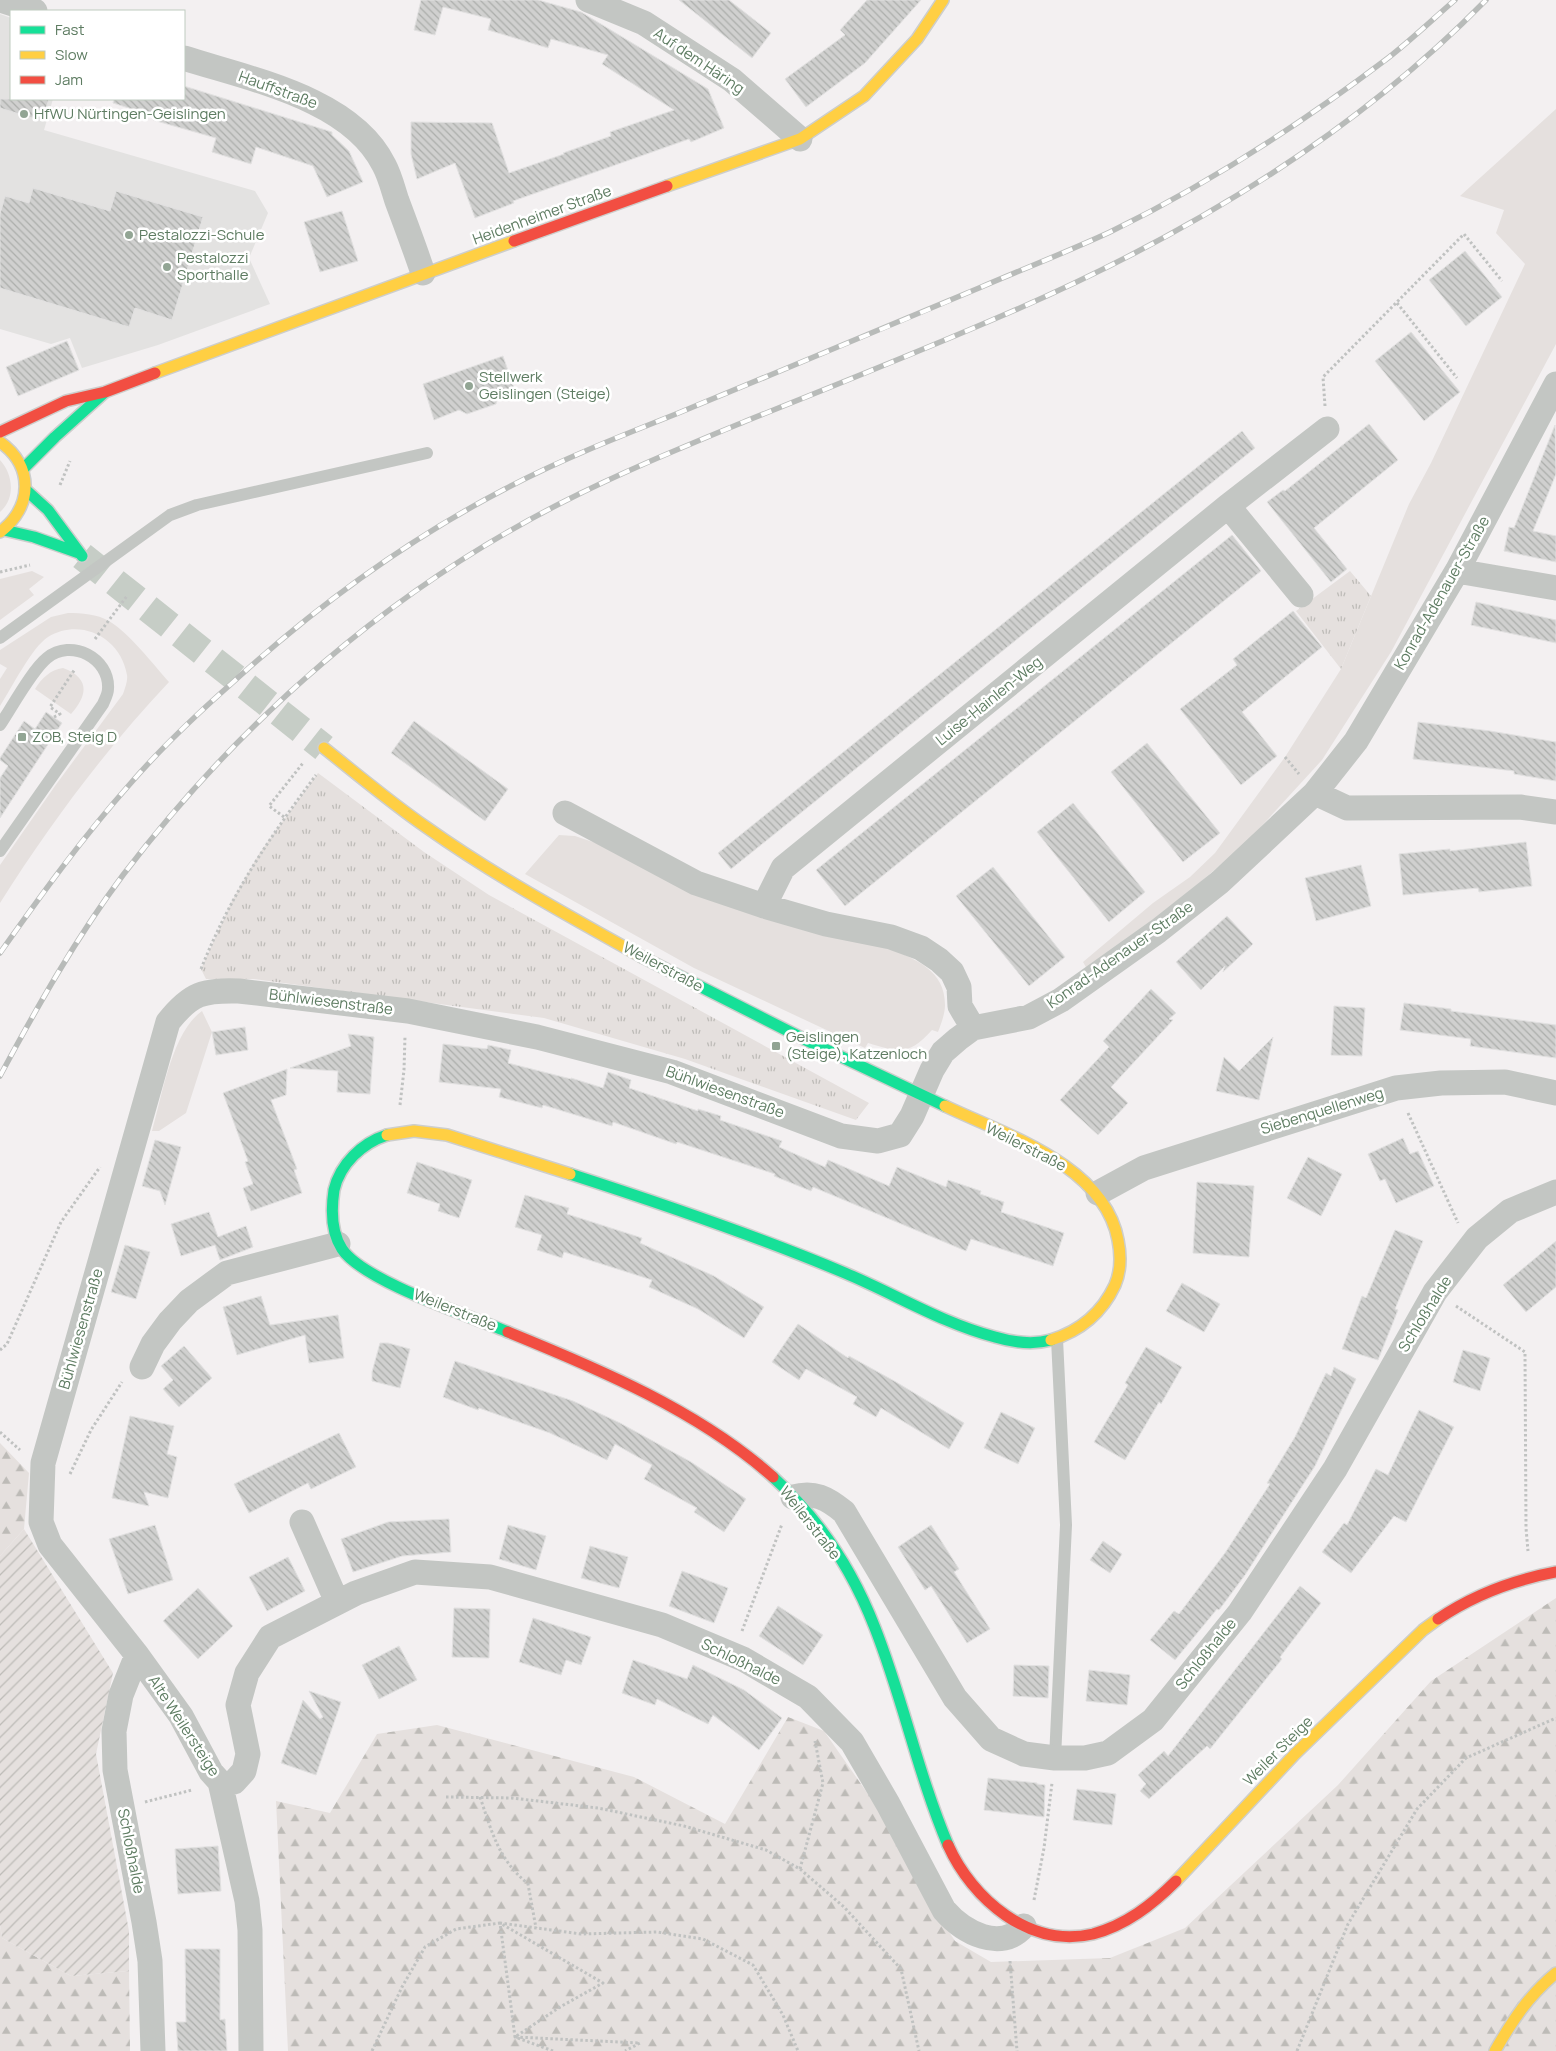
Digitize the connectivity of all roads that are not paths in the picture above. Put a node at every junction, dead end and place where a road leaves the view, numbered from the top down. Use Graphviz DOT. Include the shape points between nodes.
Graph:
graph roads {
  1 [pos="0,0"];
  2 [pos="588,0"];
  3 [pos="943,0"];
  4 [pos="32,10"];
  5 [pos="185,58"];
  6 [pos="800,139"];
  7 [pos="423,273"];
  8 [pos="1556,384"];
  9 [pos="105,392"];
  10 [pos="1327,429"];
  11 [pos="0,432"];
  12 [pos="0,442"];
  13 [pos="427,453"];
  14 [pos="23,468"];
  15 [pos="26,490"];
  16 [pos="1228,506"];
  17 [pos="2,531"];
  18 [pos="1457,571"];
  19 [pos="1556,588"];
  20 [pos="1301,595"];
  21 [pos="0,638"];
  22 [pos="0,725"];
  23 [pos="324,748"];
  24 [pos="1315,793"];
  25 [pos="1556,812"];
  26 [pos="565,813"];
  27 [pos="0,851"];
  28 [pos="764,906"];
  29 [pos="973,1028"];
  30 [pos="1556,1093"];
  31 [pos="922,1096"];
  32 [pos="1556,1192"];
  33 [pos="1098,1194"];
  34 [pos="338,1244"];
  35 [pos="1057,1340"];
  36 [pos="142,1367"];
  37 [pos="43,1463"];
  38 [pos="793,1497"];
  39 [pos="302,1522"];
  40 [pos="1556,1572"];
  41 [pos="337,1602"];
  42 [pos="137,1655"];
  43 [pos="1055,1758"];
  44 [pos="220,1782"];
  45 [pos="1028,1915"];
  46 [pos="1556,1973"];
  47 [pos="152,2051"];
  48 [pos="251,2051"];
  49 [pos="1495,2051"];
  1 -- 4 [label="street"];
  2 -- 6 [label="street, Auf dem Häring" via="644,23 732,80"];
  3 -- 6 [label="street, Heidenheimer Straße" via="917,39 864,96"];
  5 -- 7 [label="street, Hauffstraße" via="299,95 328,109 348,124 372,146 384,166"];
  6 -- 7 [label="street, Heidenheimer Straße"];
  7 -- 9 [label="street, Heidenheimer Straße"];
  8 -- 18 [label="street, Konrad-Adenauer-Straße"];
  9 -- 11 [label="street, Heidenheimer Straße" via="66,401"];
  9 -- 14 [label="street, Heidenheimer Straße"];
  10 -- 16 [label="street, Luise-Hainlen-Weg"];
  12 -- 14 [label="street" via="15,455"];
  13 -- 21 [label="lane" via="197,505 170,515"];
  14 -- 15 [label="street"];
  15 -- 17 [label="street" via="20,512"];
  15 -- 17 [label="street" via="48,510 80,555 34,537"];
  16 -- 20 [label="street"];
  16 -- 28 [label="street, Luise-Hainlen-Weg" via="783,868"];
  18 -- 19 [label="street"];
  18 -- 24 [label="street, Konrad-Adenauer-Straße" via="1356,742"];
  22 -- 27 [label="lane" via="39,666 53,654 74,650 86,653 104,672 108,689 103,704"];
  23 -- 31 [label="street, Weilerstraße" via="441,837 587,927"];
  24 -- 25 [label="street" via="1347,808 1520,807"];
  24 -- 29 [label="street, Konrad-Adenauer-Straße" via="1220,882 1061,1000 1029,1017"];
  26 -- 28 [label="street" via="696,883"];
  28 -- 29 [label="street" via="826,924 891,936 921,948 952,972 959,987 960,1006"];
  29 -- 31 [label="street, Konrad-Adenauer-Straße" via="943,1052"];
  30 -- 33 [label="street, Siebenquellenweg" via="1505,1082 1441,1083 1396,1088 1144,1168"];
  31 -- 33 [label="street, Weilerstraße" via="1036,1150 1071,1170"];
  31 -- 37 [label="street, Bühlwiesenstraße" via="900,1135 878,1141 841,1136 672,1072 537,1036 408,1011 239,991 216,990 199,995 182,1005 168,1022"];
  32 -- 43 [label="street, Schloßhalde" via="1510,1211 1476,1238 1435,1292 1330,1477 1240,1612 1153,1720 1108,1754"];
  33 -- 35 [label="street, Weilerstraße" via="1112,1217 1120,1242 1118,1276 1113,1293 1101,1310 1082,1326"];
  34 -- 35 [label="street, Weilerstraße" via="331,1221 333,1194 356,1151 377,1138 400,1131 420,1130 447,1135 618,1188 834,1268 973,1331 1003,1340 1032,1343"];
  34 -- 36 [label="street" via="227,1273 189,1301 170,1321"];
  34 -- 38 [label="street, Weilerstraße" via="352,1261 369,1273 574,1358 643,1392 718,1435 764,1469"];
  35 -- 43 [label="lane" via="1066,1524"];
  37 -- 42 [label="street, Alte Weilersteige" via="41,1522 50,1545"];
  38 -- 43 [label="street, Schloßhalde" via="816,1494 844,1512 955,1698 991,1739 1024,1754"];
  38 -- 45 [label="street, Weilerstraße" via="852,1578 875,1626 938,1824 962,1872 991,1906"];
  39 -- 41 [label="street"];
  40 -- 45 [label="street, Weiler Steige" via="1488,1590 1422,1630 1253,1796 1189,1868 1149,1907 1107,1931 1084,1935 1059,1936"];
  41 -- 44 [label="street, Schloßhalde" via="270,1637 248,1673 238,1705 248,1754 244,1771 234,1782"];
  41 -- 45 [label="street, Schloßhalde" via="415,1572 490,1577 662,1625 732,1655 808,1697 852,1742 944,1910 955,1923 970,1933 1007,1938 1018,1933"];
  42 -- 44 [label="street, Alte Weilersteige" via="181,1716 211,1772"];
  42 -- 47 [label="street, Schloßhalde" via="121,1695 114,1731 115,1770 150,1961"];
  44 -- 48 [label="street, Alte Weilersteige" via="247,1901"];
  46 -- 49 [label="street" via="1528,2000"];
}
